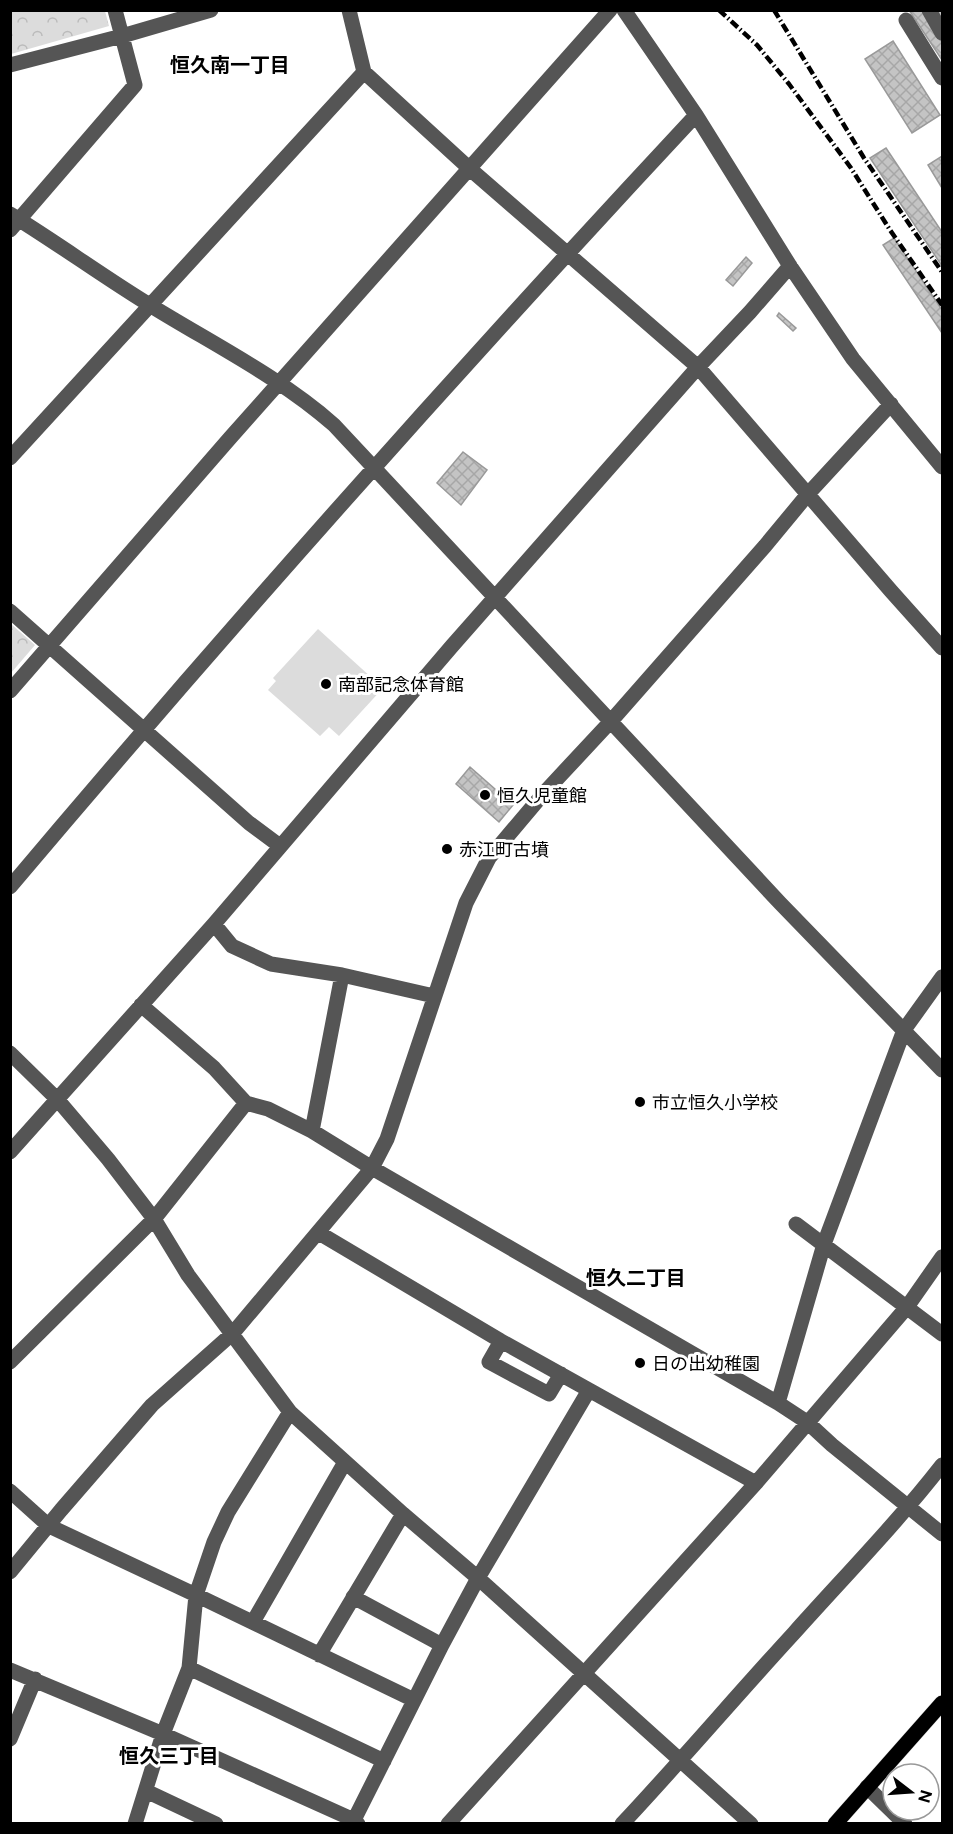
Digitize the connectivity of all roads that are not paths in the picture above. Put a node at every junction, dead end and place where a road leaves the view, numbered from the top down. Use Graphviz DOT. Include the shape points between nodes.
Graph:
graph roads {
  1 [pos="116,10"];
  2 [pos="211,10"];
  3 [pos="349,10"];
  4 [pos="610,10"];
  5 [pos="624,10"];
  6 [pos="929,10"];
  7 [pos="906,20"];
  8 [pos="942,33"];
  9 [pos="122,36"];
  10 [pos="10,65"];
  11 [pos="364,72"];
  12 [pos="942,78"];
  13 [pos="696,115"];
  14 [pos="470,169"];
  15 [pos="14,222"];
  16 [pos="567,253"];
  17 [pos="790,266"];
  18 [pos="149,305"];
  19 [pos="698,367"];
  20 [pos="279,384"];
  21 [pos="891,404"];
  22 [pos="10,458"];
  23 [pos="942,467"];
  24 [pos="373,468"];
  25 [pos="808,494"];
  26 [pos="495,599"];
  27 [pos="10,611"];
  28 [pos="50,645"];
  29 [pos="942,648"];
  30 [pos="10,691"];
  31 [pos="612,720"];
  32 [pos="142,730"];
  33 [pos="280,846"];
  34 [pos="10,888"];
  35 [pos="214,924"];
  36 [pos="342,975"];
  37 [pos="942,977"];
  38 [pos="434,996"];
  39 [pos="141,1005"];
  40 [pos="904,1030"];
  41 [pos="10,1053"];
  42 [pos="942,1070"];
  43 [pos="57,1099"];
  44 [pos="246,1103"];
  45 [pos="312,1131"];
  46 [pos="10,1152"];
  47 [pos="372,1168"];
  48 [pos="154,1219"];
  49 [pos="796,1224"];
  50 [pos="319,1233"];
  51 [pos="824,1244"];
  52 [pos="942,1257"];
  53 [pos="907,1307"];
  54 [pos="233,1333"];
  55 [pos="942,1334"];
  56 [pos="501,1341"];
  57 [pos="10,1362"];
  58 [pos="561,1374"];
  59 [pos="589,1390"];
  60 [pos="778,1403"];
  61 [pos="290,1412"];
  62 [pos="807,1422"];
  63 [pos="345,1462"];
  64 [pos="942,1465"];
  65 [pos="756,1483"];
  66 [pos="10,1491"];
  67 [pos="909,1507"];
  68 [pos="403,1514"];
  69 [pos="49,1526"];
  70 [pos="942,1534"];
  71 [pos="10,1572"];
  72 [pos="478,1578"];
  73 [pos="196,1595"];
  74 [pos="353,1597"];
  75 [pos="253,1622"];
  76 [pos="442,1645"];
  77 [pos="319,1655"];
  78 [pos="189,1668"];
  79 [pos="10,1670"];
  80 [pos="583,1675"];
  81 [pos="35,1679"];
  82 [pos="414,1700"];
  83 [pos="940,1711"];
  84 [pos="163,1734"];
  85 [pos="10,1739"];
  86 [pos="384,1761"];
  87 [pos="681,1761"];
  88 [pos="867,1787"];
  89 [pos="146,1791"];
  90 [pos="355,1822"];
  91 [pos="135,1824"];
  92 [pos="216,1824"];
  93 [pos="448,1824"];
  94 [pos="622,1824"];
  95 [pos="751,1824"];
  96 [pos="835,1824"];
  97 [pos="905,1824"];
  1 -- 9 [label="street"];
  2 -- 9 [label="street"];
  3 -- 11 [label="street"];
  4 -- 14 [label="street"];
  5 -- 13 [label="street"];
  6 -- 8 [label="street"];
  7 -- 12 [label="street"];
  9 -- 10 [label="street"];
  9 -- 15 [label="street" via="135,85"];
  11 -- 14 [label="street"];
  11 -- 18 [label="street"];
  13 -- 16 [label="street"];
  13 -- 17 [label="street"];
  14 -- 16 [label="street"];
  14 -- 20 [label="street"];
  15 -- 18 [label="street"];
  16 -- 19 [label="street"];
  16 -- 24 [label="street"];
  17 -- 19 [label="street"];
  17 -- 21 [label="street" via="853,359"];
  18 -- 20 [label="street"];
  18 -- 22 [label="street"];
  19 -- 25 [label="street"];
  19 -- 26 [label="street"];
  20 -- 24 [label="street" via="328,419"];
  20 -- 28 [label="street"];
  21 -- 23 [label="street"];
  21 -- 25 [label="street"];
  24 -- 26 [label="street"];
  24 -- 32 [label="street"];
  25 -- 29 [label="street"];
  25 -- 31 [label="street"];
  26 -- 31 [label="street"];
  26 -- 33 [label="street"];
  27 -- 28 [label="street"];
  28 -- 30 [label="street"];
  28 -- 32 [label="street"];
  31 -- 38 [label="street" via="489,858 466,903"];
  31 -- 40 [label="street"];
  32 -- 33 [label="street"];
  32 -- 34 [label="street"];
  33 -- 35 [label="street"];
  35 -- 36 [label="street" via="232,946 271,964"];
  35 -- 39 [label="street"];
  36 -- 38 [label="street"];
  36 -- 45 [label="street"];
  37 -- 40 [label="street"];
  38 -- 47 [label="street" via="387,1139"];
  39 -- 43 [label="street"];
  39 -- 44 [label="street" via="214,1068"];
  40 -- 42 [label="street"];
  40 -- 51 [label="street"];
  41 -- 43 [label="street"];
  43 -- 46 [label="street"];
  43 -- 48 [label="street"];
  44 -- 45 [label="street" via="268,1109"];
  44 -- 48 [label="street"];
  45 -- 47 [label="street"];
  47 -- 50 [label="street"];
  47 -- 60 [label="street"];
  48 -- 54 [label="street" via="188,1275"];
  48 -- 57 [label="street"];
  49 -- 51 [label="street"];
  50 -- 54 [label="street"];
  50 -- 56 [label="street"];
  51 -- 53 [label="street"];
  51 -- 60 [label="street"];
  52 -- 53 [label="street"];
  53 -- 55 [label="street"];
  53 -- 62 [label="street"];
  54 -- 61 [label="street"];
  54 -- 69 [label="street" via="152,1405"];
  56 -- 58 [label="street"];
  56 -- 58 [label="street" via="489,1362 549,1394"];
  58 -- 59 [label="street"];
  59 -- 65 [label="street"];
  59 -- 72 [label="street"];
  60 -- 62 [label="street"];
  61 -- 63 [label="street"];
  61 -- 73 [label="street" via="228,1512"];
  62 -- 65 [label="street"];
  62 -- 67 [label="street"];
  63 -- 68 [label="street"];
  63 -- 75 [label="street"];
  64 -- 67 [label="street"];
  65 -- 80 [label="street"];
  66 -- 69 [label="street"];
  67 -- 70 [label="street"];
  67 -- 87 [label="street"];
  68 -- 72 [label="street"];
  68 -- 74 [label="street"];
  69 -- 71 [label="street"];
  69 -- 73 [label="street"];
  72 -- 76 [label="street"];
  72 -- 80 [label="street"];
  73 -- 75 [label="street"];
  73 -- 78 [label="street"];
  74 -- 76 [label="street"];
  74 -- 77 [label="street"];
  75 -- 77 [label="street"];
  76 -- 82 [label="street"];
  77 -- 82 [label="street"];
  78 -- 84 [label="street"];
  78 -- 86 [label="street"];
  79 -- 81 [label="street"];
  80 -- 87 [label="street"];
  80 -- 93 [label="street"];
  81 -- 84 [label="street"];
  81 -- 85 [label="street"];
  82 -- 86 [label="street"];
  83 -- 88 [label="main road"];
  84 -- 89 [label="street"];
  84 -- 90 [label="street"];
  86 -- 90 [label="street"];
  87 -- 94 [label="street"];
  87 -- 95 [label="street"];
  88 -- 96 [label="main road"];
  88 -- 97 [label="street"];
  89 -- 91 [label="street"];
  89 -- 92 [label="street"];
}
